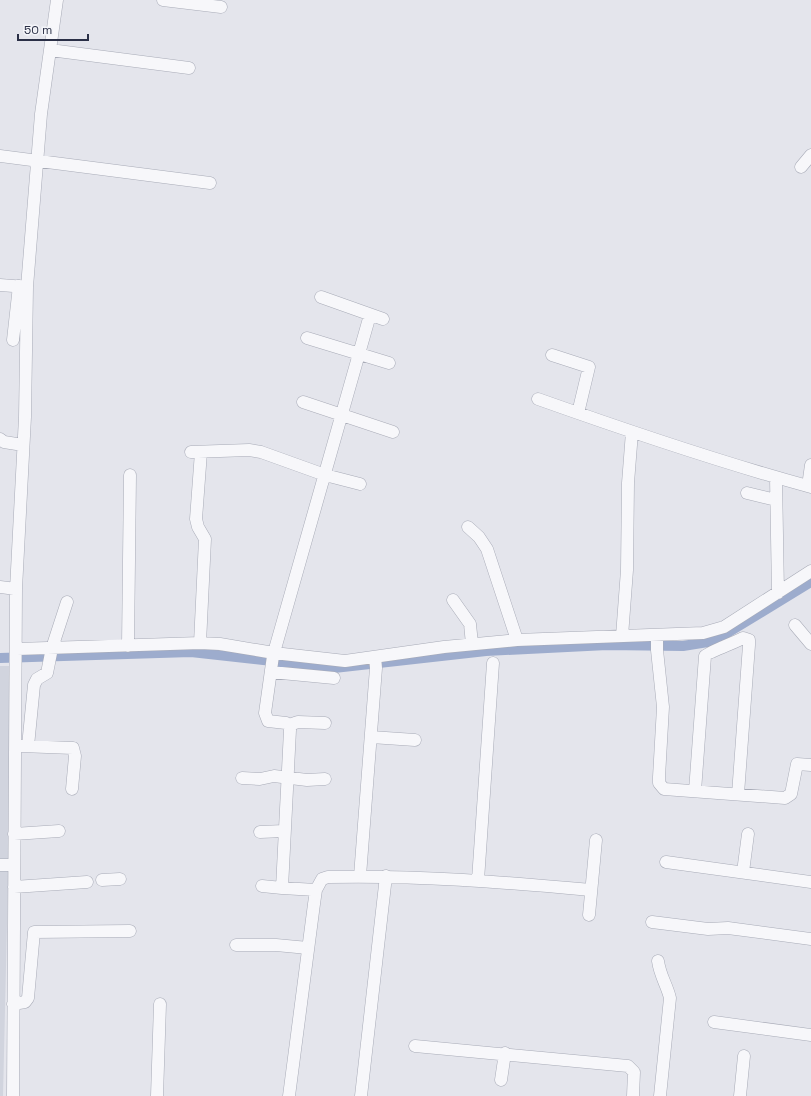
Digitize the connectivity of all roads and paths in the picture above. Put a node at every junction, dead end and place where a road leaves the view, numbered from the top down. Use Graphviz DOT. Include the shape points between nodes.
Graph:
graph roads {
  1 [pos="57,0"];
  2 [pos="163,0"];
  3 [pos="221,7"];
  4 [pos="50,50"];
  5 [pos="189,68"];
  6 [pos="811,155"];
  7 [pos="0,156"];
  8 [pos="37,160"];
  9 [pos="801,167"];
  10 [pos="210,183"];
  11 [pos="0,285"];
  12 [pos="23,286"];
  13 [pos="321,297"];
  14 [pos="370,315"];
  15 [pos="384,319"];
  16 [pos="306,338"];
  17 [pos="13,340"];
  18 [pos="358,354"];
  19 [pos="552,355"];
  20 [pos="389,364"];
  21 [pos="538,399"];
  22 [pos="303,402"];
  23 [pos="578,413"];
  24 [pos="341,414"];
  25 [pos="393,432"];
  26 [pos="632,432"];
  27 [pos="0,439"];
  28 [pos="24,445"];
  29 [pos="811,465"];
  30 [pos="130,475"];
  31 [pos="325,475"];
  32 [pos="776,478"];
  33 [pos="360,484"];
  34 [pos="809,487"];
  35 [pos="747,493"];
  36 [pos="776,500"];
  37 [pos="468,527"];
  38 [pos="811,571"];
  39 [pos="0,587"];
  40 [pos="16,589"];
  41 [pos="778,593"];
  42 [pos="453,600"];
  43 [pos="67,602"];
  44 [pos="795,625"];
  45 [pos="622,636"];
  46 [pos="517,640"];
  47 [pos="657,641"];
  48 [pos="200,642"];
  49 [pos="472,644"];
  50 [pos="811,644"];
  51 [pos="128,646"];
  52 [pos="51,654"];
  53 [pos="16,655"];
  54 [pos="272,662"];
  55 [pos="375,662"];
  56 [pos="494,663"];
  57 [pos="334,678"];
  58 [pos="325,723"];
  59 [pos="289,725"];
  60 [pos="371,737"];
  61 [pos="415,740"];
  62 [pos="28,746"];
  63 [pos="14,747"];
  64 [pos="811,765"];
  65 [pos="288,776"];
  66 [pos="242,778"];
  67 [pos="325,779"];
  68 [pos="72,789"];
  69 [pos="695,791"];
  70 [pos="738,794"];
  71 [pos="59,831"];
  72 [pos="284,831"];
  73 [pos="260,832"];
  74 [pos="14,834"];
  75 [pos="748,834"];
  76 [pos="596,840"];
  77 [pos="666,862"];
  78 [pos="0,865"];
  79 [pos="14,865"];
  80 [pos="743,872"];
  81 [pos="360,876"];
  82 [pos="386,876"];
  83 [pos="120,879"];
  84 [pos="102,880"];
  85 [pos="478,880"];
  86 [pos="87,882"];
  87 [pos="811,882"];
  88 [pos="262,886"];
  89 [pos="14,887"];
  90 [pos="282,888"];
  91 [pos="316,890"];
  92 [pos="592,890"];
  93 [pos="589,915"];
  94 [pos="652,922"];
  95 [pos="14,931"];
  96 [pos="130,931"];
  97 [pos="34,932"];
  98 [pos="811,939"];
  99 [pos="236,945"];
  100 [pos="308,948"];
  101 [pos="658,961"];
  102 [pos="13,1004"];
  103 [pos="160,1004"];
  104 [pos="714,1022"];
  105 [pos="811,1035"];
  106 [pos="415,1046"];
  107 [pos="505,1053"];
  108 [pos="744,1056"];
  109 [pos="501,1080"];
  110 [pos="13,1096"];
  111 [pos="157,1096"];
  112 [pos="289,1096"];
  113 [pos="361,1096"];
  114 [pos="633,1096"];
  115 [pos="660,1096"];
  116 [pos="740,1096"];
  1 -- 4 [label="street"];
  2 -- 3 [label="street"];
  4 -- 5 [label="street"];
  4 -- 8 [label="street"];
  6 -- 9 [label="street"];
  7 -- 8 [label="street"];
  8 -- 10 [label="street"];
  8 -- 12 [label="street"];
  11 -- 12 [label="street"];
  12 -- 17 [label="street"];
  12 -- 28 [label="street"];
  13 -- 14 [label="street"];
  14 -- 15 [label="street"];
  14 -- 18 [label="street"];
  16 -- 18 [label="street"];
  18 -- 20 [label="street"];
  18 -- 24 [label="street"];
  19 -- 23 [label="street" via="590,367"];
  21 -- 23 [label="street"];
  22 -- 24 [label="street"];
  23 -- 26 [label="street"];
  24 -- 25 [label="street"];
  24 -- 31 [label="street"];
  26 -- 32 [label="street"];
  26 -- 45 [label="street"];
  27 -- 28 [label="street"];
  28 -- 40 [label="street"];
  29 -- 34 [label="street"];
  30 -- 51 [label="street"];
  31 -- 33 [label="street"];
  31 -- 48 [label="street" via="261,452 196,452 196,519 206,540"];
  31 -- 54 [label="street"];
  32 -- 34 [label="street"];
  32 -- 36 [label="street"];
  35 -- 36 [label="street"];
  36 -- 41 [label="street"];
  37 -- 46 [label="street" via="480,537 487,549"];
  38 -- 41 [label="street"];
  39 -- 40 [label="street"];
  40 -- 53 [label="street"];
  41 -- 47 [label="street" via="713,632"];
  42 -- 49 [label="street" via="470,624"];
  43 -- 52 [label="street"];
  44 -- 50 [label="street"];
  45 -- 46 [label="street"];
  45 -- 47 [label="street"];
  46 -- 49 [label="street"];
  47 -- 69 [label="street" via="663,707 659,783 670,791"];
  48 -- 51 [label="street"];
  48 -- 54 [label="street" via="220,644"];
  49 -- 55 [label="street"];
  51 -- 52 [label="street"];
  52 -- 53 [label="street"];
  52 -- 62 [label="street" via="47,673 37,679 34,685"];
  53 -- 63 [label="street"];
  54 -- 55 [label="street"];
  54 -- 57 [label="street"];
  54 -- 59 [label="street" via="266,718 268,721 286,722"];
  55 -- 60 [label="street"];
  56 -- 85 [label="street"];
  58 -- 59 [label="street" via="298,722"];
  59 -- 65 [label="street"];
  60 -- 61 [label="street"];
  60 -- 81 [label="street"];
  62 -- 63 [label="street"];
  62 -- 68 [label="street" via="74,748"];
  63 -- 74 [label="street"];
  64 -- 70 [label="street" via="797,764 789,797"];
  65 -- 66 [label="street"];
  65 -- 67 [label="street" via="306,780"];
  65 -- 72 [label="street"];
  69 -- 70 [label="street"];
  69 -- 70 [label="street" via="705,656 743,638 749,640 749,645"];
  71 -- 74 [label="street"];
  72 -- 73 [label="street"];
  72 -- 90 [label="street"];
  74 -- 79 [label="street"];
  75 -- 80 [label="street"];
  76 -- 92 [label="street"];
  77 -- 80 [label="street"];
  78 -- 79 [label="street"];
  79 -- 89 [label="street"];
  80 -- 87 [label="street"];
  81 -- 82 [label="street"];
  81 -- 91 [label="street" via="328,877 322,879"];
  82 -- 85 [label="street"];
  82 -- 113 [label="street"];
  83 -- 84 [label="street"];
  85 -- 92 [label="street"];
  86 -- 89 [label="street"];
  88 -- 90 [label="street"];
  89 -- 95 [label="street"];
  90 -- 91 [label="street"];
  91 -- 100 [label="street"];
  92 -- 93 [label="street"];
  94 -- 98 [label="street" via="708,929 728,928"];
  95 -- 97 [label="street"];
  95 -- 102 [label="street"];
  96 -- 97 [label="street"];
  97 -- 102 [label="street" via="28,998 25,1002"];
  99 -- 100 [label="street"];
  100 -- 112 [label="street"];
  101 -- 115 [label="street" via="660,974 670,998"];
  102 -- 110 [label="street"];
  103 -- 111 [label="street"];
  104 -- 105 [label="street"];
  106 -- 107 [label="street"];
  107 -- 109 [label="street"];
  107 -- 114 [label="street" via="628,1066 634,1072"];
  108 -- 116 [label="street"];
}
